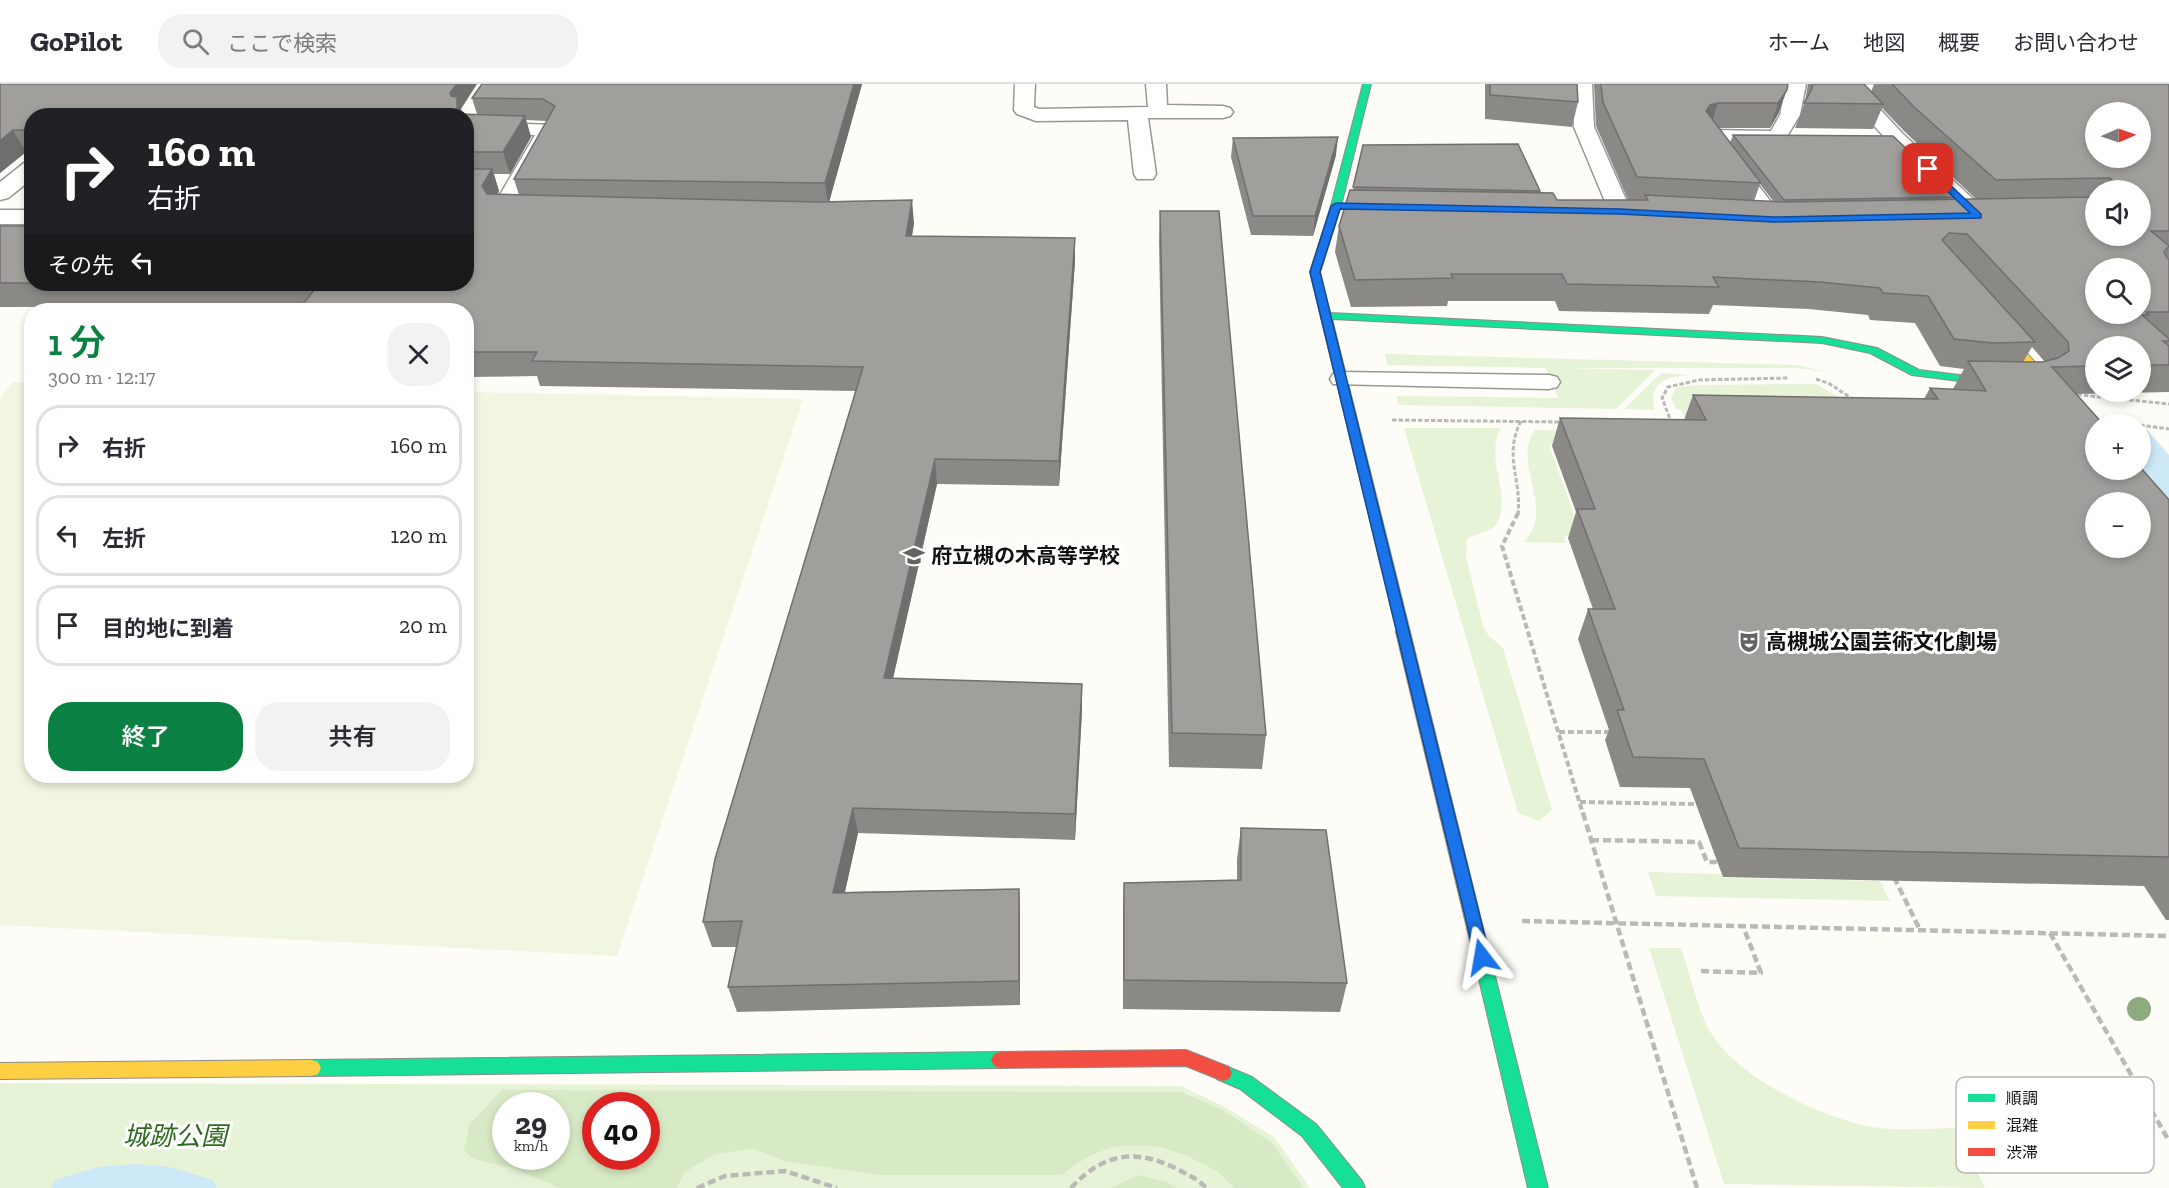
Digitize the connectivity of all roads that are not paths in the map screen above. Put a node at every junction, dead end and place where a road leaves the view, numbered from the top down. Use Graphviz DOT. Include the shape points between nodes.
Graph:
graph roads {
  1 [pos="1025,84"];
  2 [pos="1156,84"];
  3 [pos="1367,84"];
  4 [pos="1582,84"];
  5 [pos="1796,84"];
  6 [pos="1841,84"];
  7 [pos="1847,85"];
  8 [pos="1933,89"];
  9 [pos="1158,111"];
  10 [pos="1224,112"];
  11 [pos="1137,114"];
  12 [pos="474,121"];
  13 [pos="1777,136"];
  14 [pos="1801,137"];
  15 [pos="1872,137"];
  16 [pos="1895,137"];
  17 [pos="24,174"];
  18 [pos="1145,174"];
  19 [pos="0,193"];
  20 [pos="1336,206"];
  21 [pos="1360,206"];
  22 [pos="549,211"];
  23 [pos="1596,211"];
  24 [pos="1620,212"];
  25 [pos="1644,213"];
  26 [pos="1978,216"];
  27 [pos="2002,216"];
  28 [pos="0,217"];
  29 [pos="24,217"];
  30 [pos="1944,217"];
  31 [pos="1749,218"];
  32 [pos="1773,219"];
  33 [pos="1796,219"];
  34 [pos="1983,310"];
  35 [pos="1325,316"];
  36 [pos="1341,379"];
  37 [pos="1549,382"];
  38 [pos="0,1071"];
  39 [pos="1355,1188"];
  40 [pos="1538,1188"];
  1 -- 11 [label="street" via="1024,110 1036,115"];
  2 -- 9 [label="street"];
  3 -- 20 [label="street"];
  4 -- 24 [label="street" via="1584,127"];
  5 -- 13 [label="street" via="1790,115"];
  6 -- 7 [label="street"];
  7 -- 8 [label="street"];
  7 -- 16 [label="street"];
  9 -- 10 [label="street"];
  9 -- 11 [label="street"];
  11 -- 18 [label="street"];
  12 -- 22 [label="street" via="549,129 508,182 502,210"];
  13 -- 14 [label="street"];
  13 -- 32 [label="street" via="1710,136"];
  15 -- 16 [label="street"];
  16 -- 26 [label="street"];
  17 -- 19 [label="street"];
  20 -- 21 [label="street"];
  20 -- 35 [label="street" via="1315,272"];
  23 -- 24 [label="street"];
  24 -- 25 [label="street"];
  26 -- 27 [label="street"];
  26 -- 30 [label="street"];
  28 -- 29 [label="street"];
  31 -- 32 [label="street"];
  32 -- 33 [label="street"];
  34 -- 35 [label="street" via="2037,371 2038,377 2015,382 1918,374 1869,348 1794,338"];
  35 -- 36 [label="street"];
  36 -- 37 [label="lane"];
  36 -- 40 [label="street"];
  38 -- 39 [label="street" via="1186,1058 1246,1083 1309,1130"];
}
